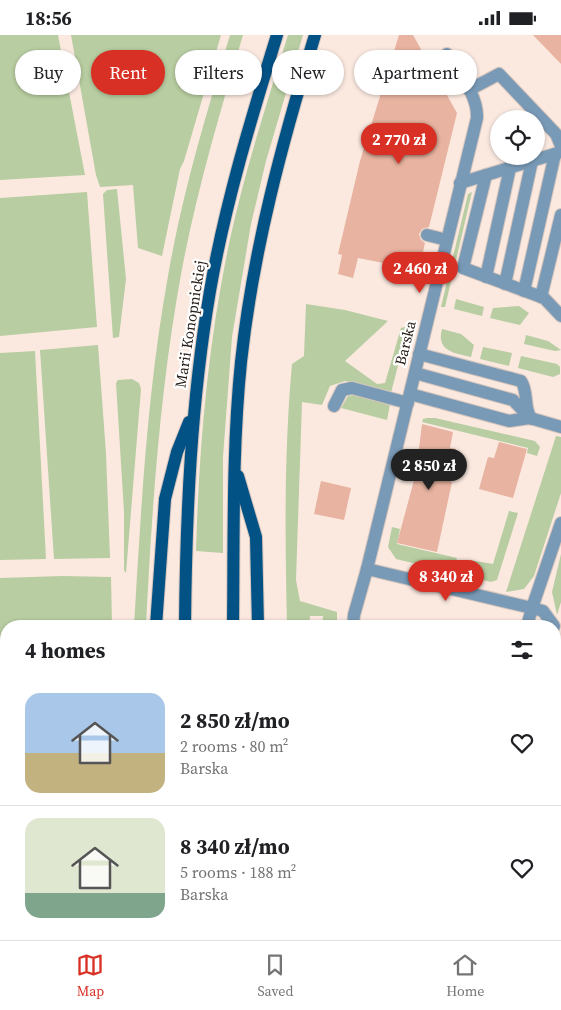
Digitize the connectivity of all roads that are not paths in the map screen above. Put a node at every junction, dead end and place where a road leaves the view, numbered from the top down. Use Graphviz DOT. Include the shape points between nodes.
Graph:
graph roads {
  1 [pos="315,35"];
  2 [pos="273,39"];
  3 [pos="477,86"];
  4 [pos="471,95"];
  5 [pos="559,151"];
  6 [pos="545,156"];
  7 [pos="519,165"];
  8 [pos="531,165"];
  9 [pos="510,168"];
  10 [pos="486,175"];
  11 [pos="460,183"];
  12 [pos="561,215"];
  13 [pos="427,235"];
  14 [pos="447,240"];
  15 [pos="486,277"];
  16 [pos="505,284"];
  17 [pos="524,291"];
  18 [pos="541,297"];
  19 [pos="561,299"];
  20 [pos="559,314"];
  21 [pos="419,354"];
  22 [pos="415,373"];
  23 [pos="409,399"];
  24 [pos="334,406"];
  25 [pos="194,411"];
  26 [pos="532,419"];
  27 [pos="561,427"];
  28 [pos="235,464"];
  29 [pos="561,523"];
  30 [pos="367,569"];
  31 [pos="532,608"];
  32 [pos="156,620"];
  33 [pos="185,620"];
  34 [pos="233,620"];
  35 [pos="258,620"];
  36 [pos="354,620"];
  37 [pos="529,620"];
  38 [pos="550,620"];
  1 -- 28 [label="main road" via="281,150 260,239 241,361"];
  2 -- 25 [label="main road, Marii Konopnickiej" via="227,211 210,290"];
  3 -- 5 [label="street" via="499,74 556,134"];
  4 -- 11 [label="street, Barska" via="476,118"];
  5 -- 6 [label="street"];
  5 -- 17 [label="street"];
  7 -- 9 [label="street"];
  8 -- 16 [label="street"];
  9 -- 10 [label="street"];
  9 -- 15 [label="street"];
  10 -- 11 [label="street"];
  10 -- 15 [label="street" via="463,268"];
  11 -- 14 [label="street, Barska"];
  12 -- 18 [label="street"];
  13 -- 14 [label="street"];
  14 -- 21 [label="street, Barska"];
  15 -- 16 [label="street"];
  16 -- 17 [label="street"];
  17 -- 18 [label="street"];
  18 -- 20 [label="street"];
  19 -- 20 [label="street"];
  21 -- 22 [label="street, Barska"];
  21 -- 26 [label="street" via="521,381"];
  22 -- 23 [label="street, Barska"];
  22 -- 26 [label="street" via="513,400"];
  23 -- 24 [label="street" via="352,388 342,390"];
  23 -- 26 [label="street" via="508,421"];
  23 -- 30 [label="street, Barska"];
  25 -- 32 [label="main road" via="177,452 165,499"];
  25 -- 33 [label="main road, Marii Konopnickiej" via="188,485"];
  26 -- 27 [label="street"];
  28 -- 34 [label="main road"];
  28 -- 35 [label="main road" via="256,537"];
  29 -- 31 [label="street"];
  30 -- 31 [label="street"];
  30 -- 36 [label="street, Barska"];
  31 -- 37 [label="street"];
  31 -- 38 [label="street" via="543,611"];
}
